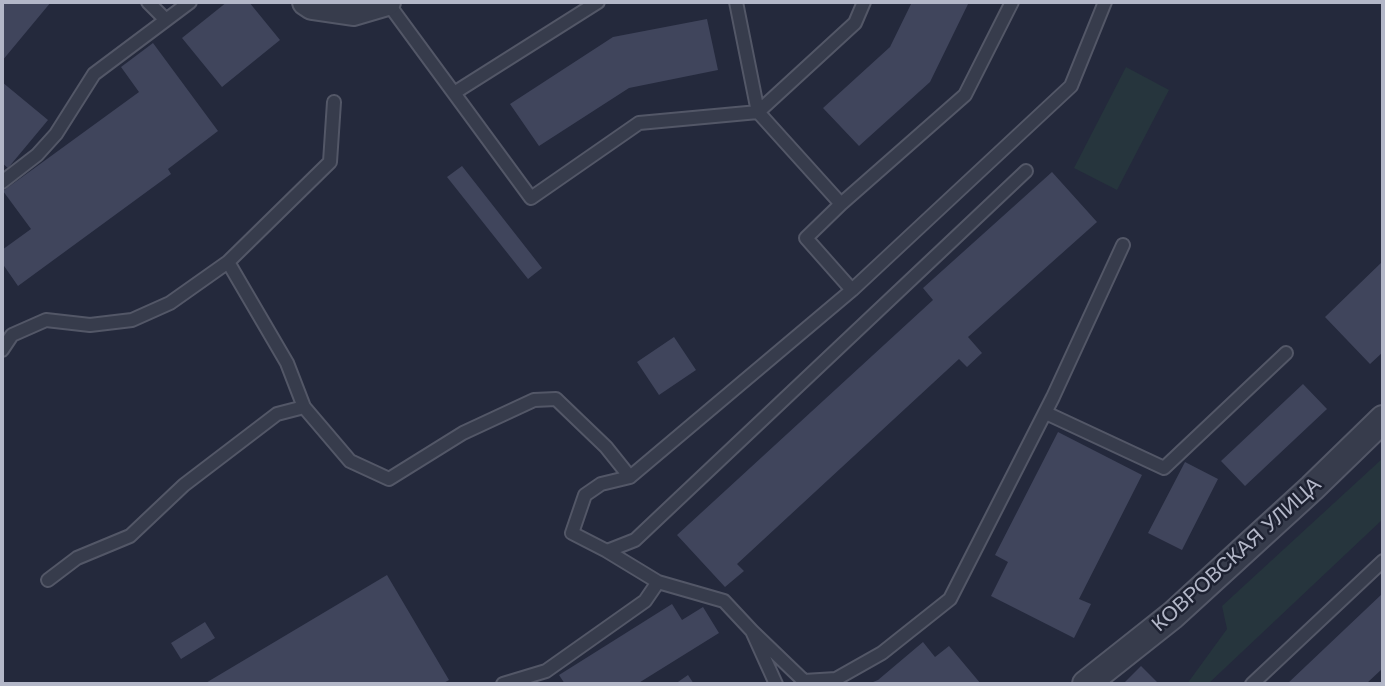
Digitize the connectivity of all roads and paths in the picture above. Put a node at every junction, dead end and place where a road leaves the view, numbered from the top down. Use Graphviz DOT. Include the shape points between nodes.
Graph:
graph roads {
  1 [pos="148,2"];
  2 [pos="190,2"];
  3 [pos="306,2"];
  4 [pos="387,2"];
  5 [pos="598,2"];
  6 [pos="736,2"];
  7 [pos="864,2"];
  8 [pos="1012,2"];
  9 [pos="1105,2"];
  10 [pos="166,20"];
  11 [pos="454,93"];
  12 [pos="334,102"];
  13 [pos="758,112"];
  14 [pos="1026,171"];
  15 [pos="2,182"];
  16 [pos="841,204"];
  17 [pos="1123,245"];
  18 [pos="228,262"];
  19 [pos="852,290"];
  20 [pos="2,350"];
  21 [pos="1286,353"];
  22 [pos="304,407"];
  23 [pos="1046,413"];
  24 [pos="1383,419"];
  25 [pos="630,477"];
  26 [pos="607,551"];
  27 [pos="1383,561"];
  28 [pos="48,580"];
  29 [pos="658,582"];
  30 [pos="752,631"];
  31 [pos="503,684"];
  32 [pos="776,684"];
  33 [pos="1086,684"];
  34 [pos="1252,684"];
  1 -- 10 [label="lane"];
  2 -- 10 [label="lane"];
  3 -- 4 [label="street" via="353,12"];
  4 -- 11 [label="lane"];
  5 -- 11 [label="lane"];
  6 -- 13 [label="lane"];
  7 -- 13 [label="lane" via="855,23"];
  8 -- 16 [label="lane" via="965,95"];
  9 -- 19 [label="lane" via="1070,86"];
  10 -- 15 [label="lane" via="94,74 56,134"];
  11 -- 13 [label="lane" via="530,198 639,123"];
  12 -- 18 [label="lane" via="330,162"];
  13 -- 16 [label="lane"];
  14 -- 26 [label="lane" via="635,540"];
  16 -- 19 [label="lane" via="806,238"];
  17 -- 23 [label="lane"];
  18 -- 20 [label="lane" via="170,303 132,320 90,325 46,320 12,335"];
  18 -- 22 [label="lane" via="287,363"];
  19 -- 25 [label="lane"];
  21 -- 23 [label="lane" via="1164,468"];
  22 -- 25 [label="lane" via="350,461 390,479 463,433 534,400 556,399"];
  22 -- 28 [label="lane" via="277,414 184,485 130,536 77,558"];
  23 -- 30 [label="lane" via="950,599 882,653 836,679 804,681"];
  24 -- 33 [label="street, КОВРОВСКАЯ УЛИЦА" via="1173,615"];
  25 -- 26 [label="lane" via="601,484 585,495 572,533"];
  26 -- 29 [label="lane"];
  27 -- 34 [label="lane"];
  29 -- 30 [label="lane" via="724,601"];
  29 -- 31 [label="lane" via="645,601 547,671"];
  30 -- 32 [label="lane"];
}
